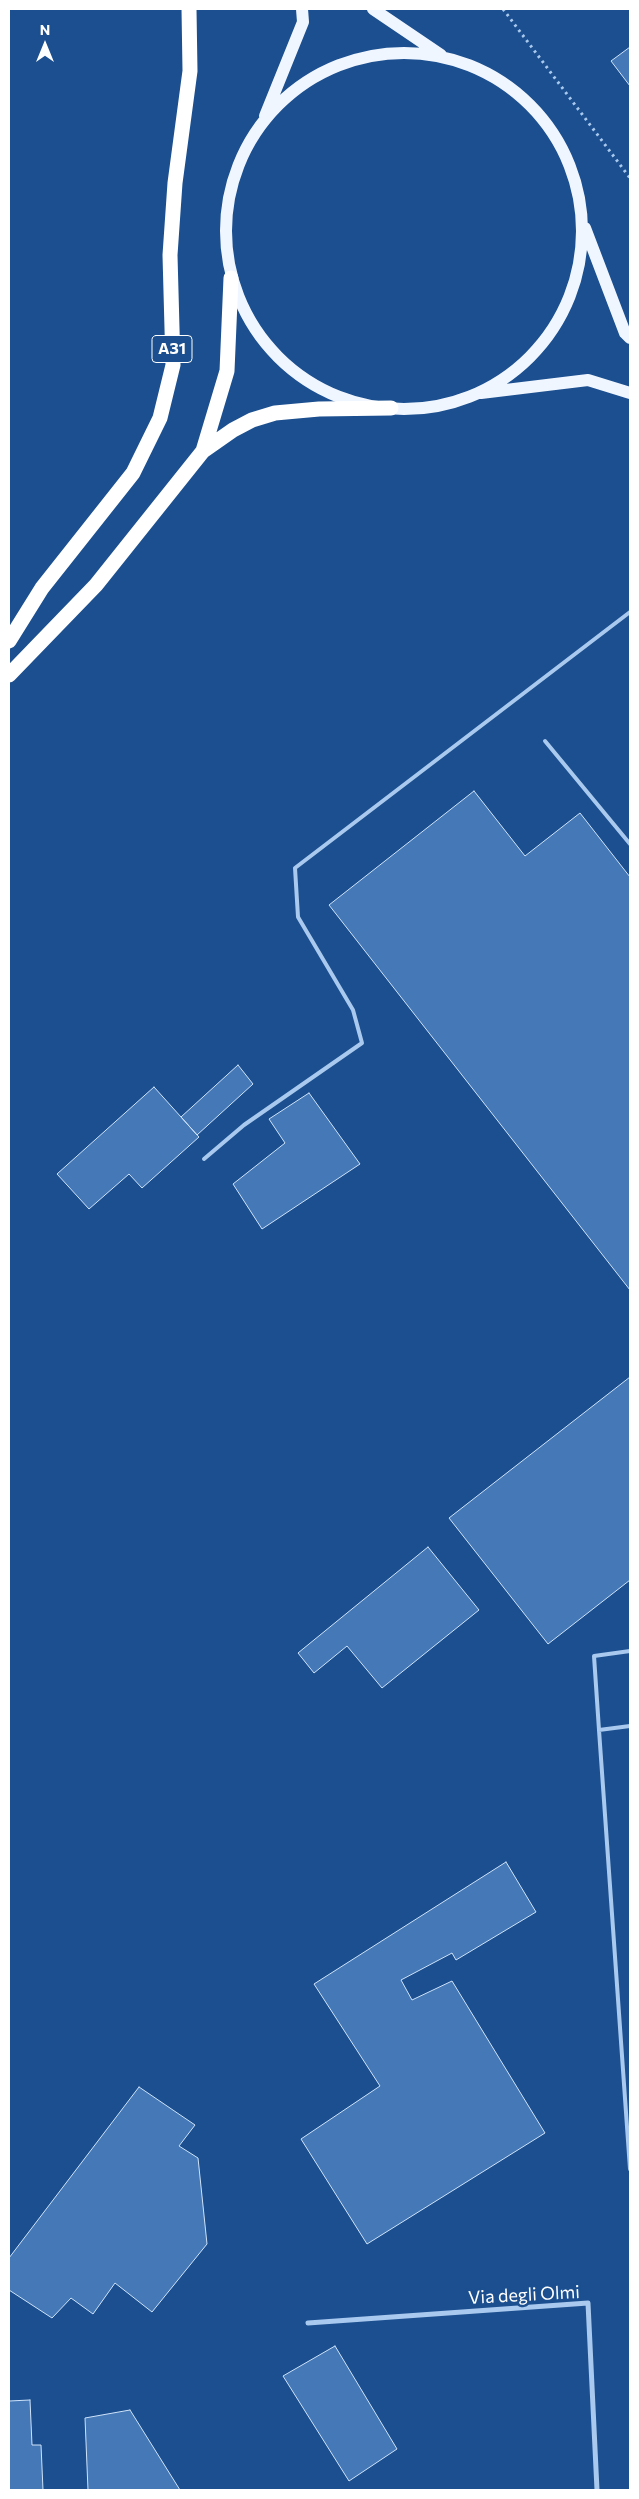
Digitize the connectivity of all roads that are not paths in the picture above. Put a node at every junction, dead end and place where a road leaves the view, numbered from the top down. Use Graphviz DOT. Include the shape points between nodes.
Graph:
graph roads {
  1 [pos="189,9"];
  2 [pos="302,9"];
  3 [pos="373,9"];
  4 [pos="445,58"];
  5 [pos="262,122"];
  6 [pos="582,221"];
  7 [pos="231,278"];
  8 [pos="630,338"];
  9 [pos="630,393"];
  10 [pos="476,394"];
  11 [pos="391,408"];
  12 [pos="203,451"];
  13 [pos="630,612"];
  14 [pos="9,641"];
  15 [pos="9,675"];
  16 [pos="545,741"];
  17 [pos="630,844"];
  18 [pos="204,1159"];
  19 [pos="630,1651"];
  20 [pos="630,1726"];
  21 [pos="599,1730"];
  22 [pos="630,2169"];
  23 [pos="308,2323"];
  24 [pos="597,2490"];
  1 -- 14 [label="highway, A31" via="190,71 175,183 170,255 173,365 160,418 133,473 42,588"];
  2 -- 5 [label="main road" via="303,22"];
  3 -- 4 [label="main road"];
  4 -- 5 [label="main road" via="411,53 384,54 331,68 296,88"];
  4 -- 6 [label="main road" via="495,78 528,104 552,132 564,152 576,186"];
  5 -- 7 [label="main road" via="234,174 226,211 226,250"];
  6 -- 8 [label="main road" via="625,333"];
  6 -- 10 [label="main road" via="576,279 561,314 540,346 516,369"];
  7 -- 11 [label="main road" via="244,312 263,341 281,360 313,384 344,399"];
  7 -- 12 [label="highway" via="227,371"];
  9 -- 10 [label="main road" via="588,380"];
  10 -- 11 [label="main road" via="442,405"];
  11 -- 12 [label="highway" via="275,413 232,430"];
  12 -- 15 [label="highway" via="96,585"];
  13 -- 18 [label="lane" via="295,868 298,917 353,1010 362,1043 244,1125"];
  16 -- 17 [label="lane"];
  19 -- 21 [label="lane" via="594,1656"];
  20 -- 21 [label="lane"];
  21 -- 22 [label="lane"];
  23 -- 24 [label="street, Via degli Olmi" via="588,2303"];
}
